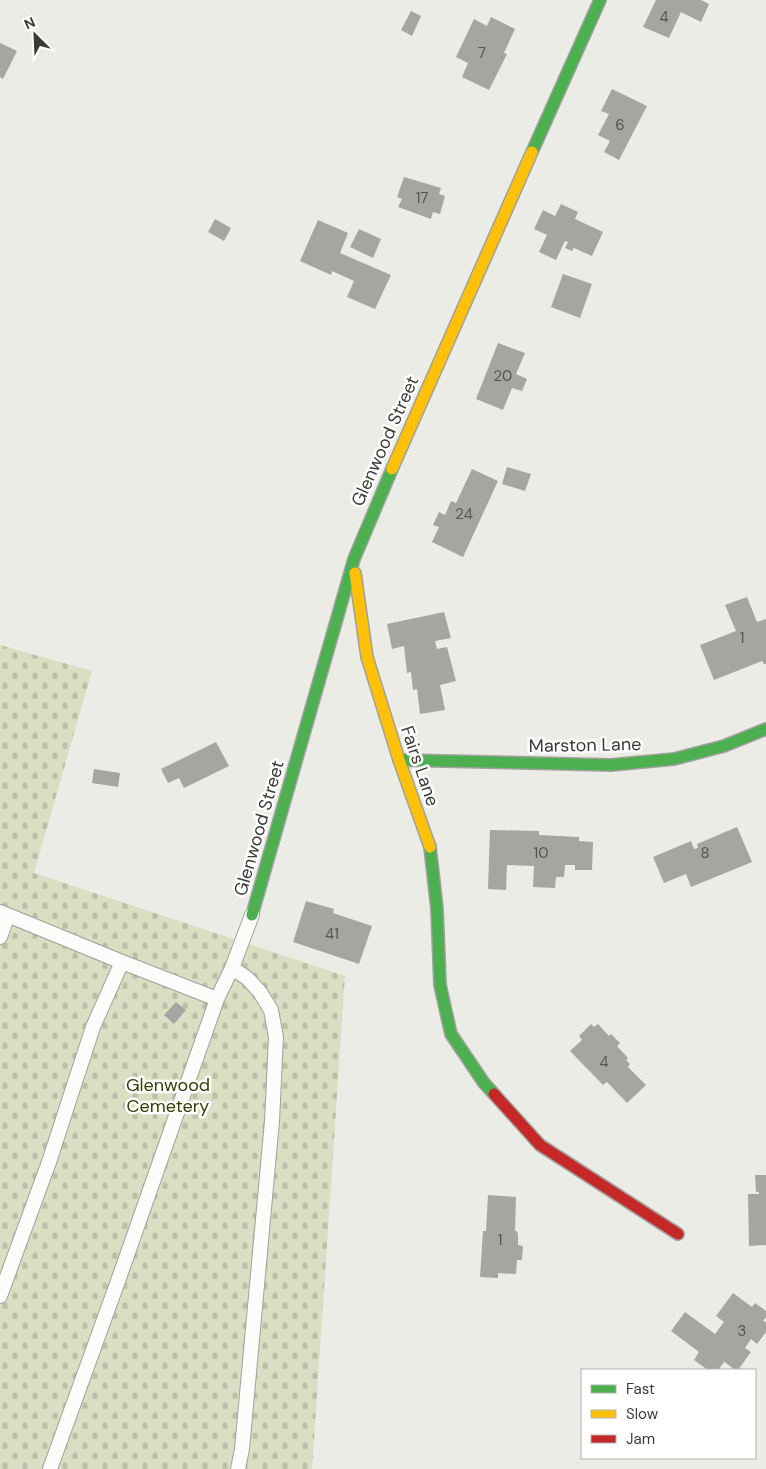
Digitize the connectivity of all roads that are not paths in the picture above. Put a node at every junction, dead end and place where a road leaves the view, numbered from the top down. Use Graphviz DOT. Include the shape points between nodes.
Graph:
graph roads {
  1 [pos="600,0"];
  2 [pos="354,559"];
  3 [pos="766,729"];
  4 [pos="399,760"];
  5 [pos="4,913"];
  6 [pos="252,915"];
  7 [pos="0,937"];
  8 [pos="122,962"];
  9 [pos="232,968"];
  10 [pos="217,999"];
  11 [pos="678,1234"];
  12 [pos="0,1296"];
  13 [pos="50,1469"];
  14 [pos="238,1469"];
  1 -- 2 [label="street, Glenwood Street"];
  2 -- 4 [label="street, Fairs Lane" via="366,657"];
  2 -- 6 [label="street, Glenwood Street"];
  3 -- 4 [label="street, Marston Lane" via="724,746 674,759 611,765"];
  4 -- 11 [label="street, Fairs Lane" via="430,847 437,909 440,985 451,1034 484,1083 540,1145"];
  5 -- 7 [label="lane"];
  5 -- 8 [label="lane"];
  6 -- 9 [label="lane"];
  8 -- 10 [label="lane"];
  8 -- 12 [label="lane" via="93,1027 49,1162"];
  9 -- 10 [label="lane"];
  9 -- 14 [label="lane" via="260,992 271,1010 276,1036 272,1121"];
  10 -- 13 [label="lane"];
}
